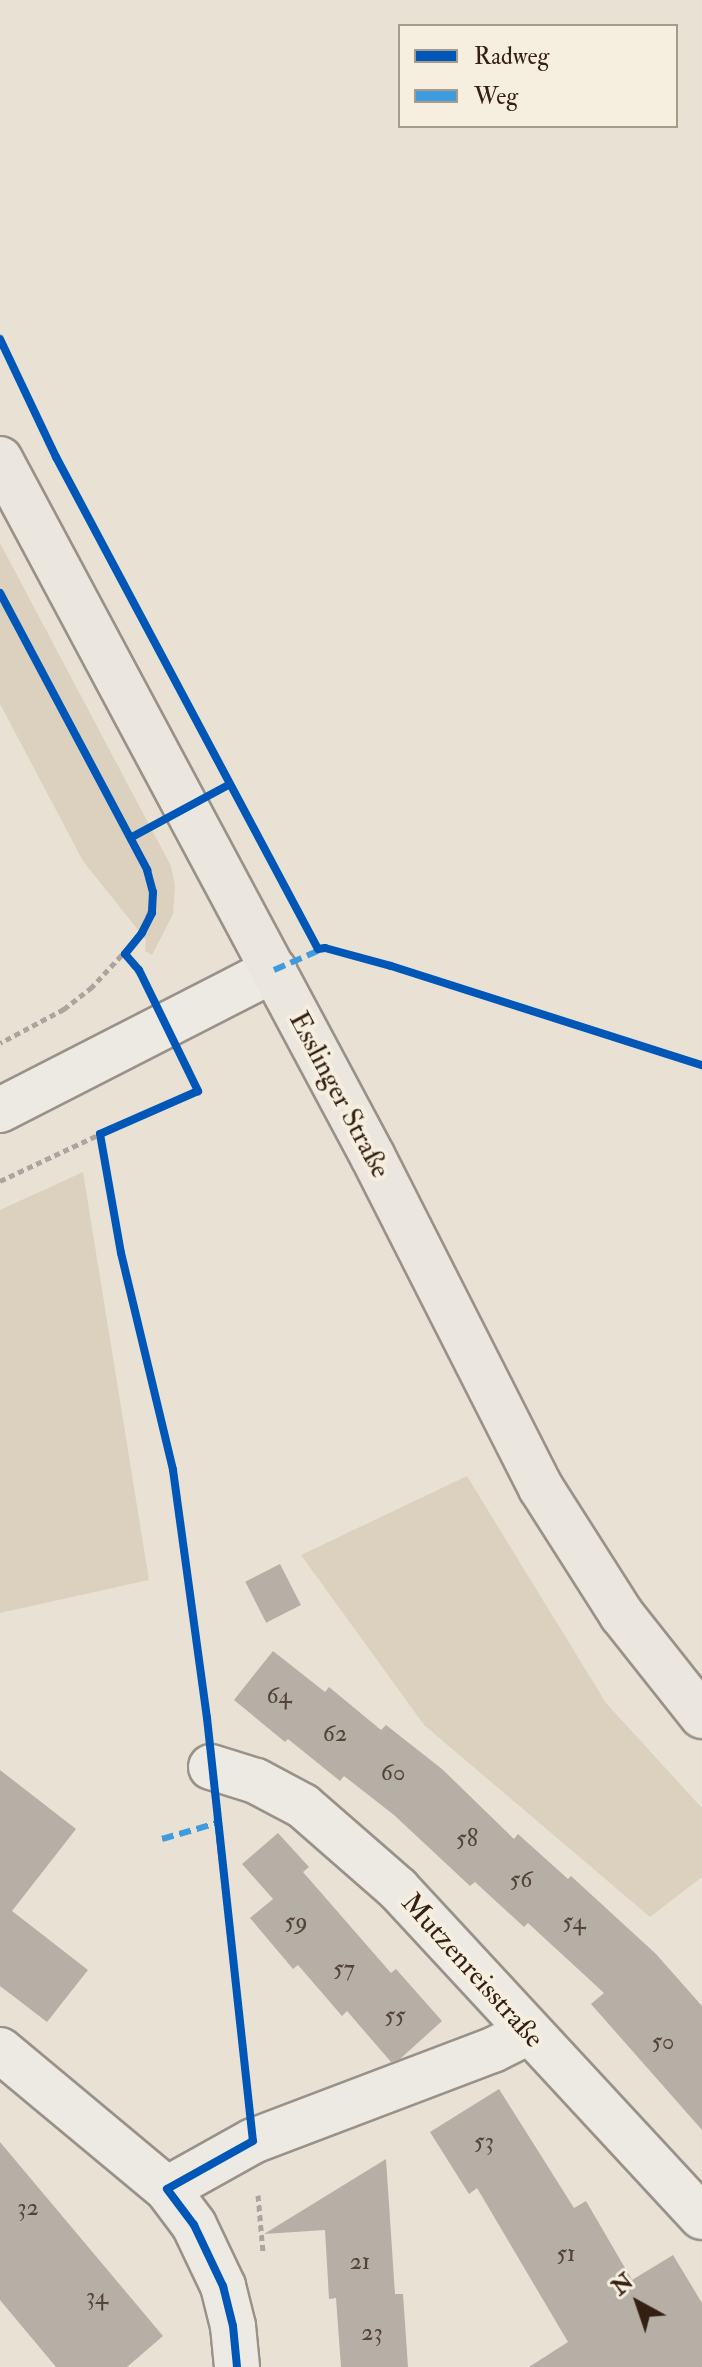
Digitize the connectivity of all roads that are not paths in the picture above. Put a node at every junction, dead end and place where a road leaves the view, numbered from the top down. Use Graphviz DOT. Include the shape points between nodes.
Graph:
graph roads {
  1 [pos="0,459"];
  2 [pos="274,970"];
  3 [pos="0,1110"];
  4 [pos="702,1716"];
  5 [pos="211,1767"];
  6 [pos="528,2032"];
  7 [pos="1,2052"];
  8 [pos="167,2189"];
  9 [pos="702,2217"];
  10 [pos="237,2367"];
  1 -- 2 [label="main road, Esslinger Straße"];
  2 -- 3 [label="street"];
  2 -- 4 [label="main road, Esslinger Straße" via="541,1488 622,1615"];
  5 -- 6 [label="street, Mutzenreisstraße" via="256,1781 303,1806 398,1889"];
  6 -- 8 [label="street" via="253,2141"];
  6 -- 9 [label="street, Mutzenreisstraße"];
  7 -- 8 [label="street"];
  8 -- 10 [label="street" via="194,2225 223,2286"];
}
